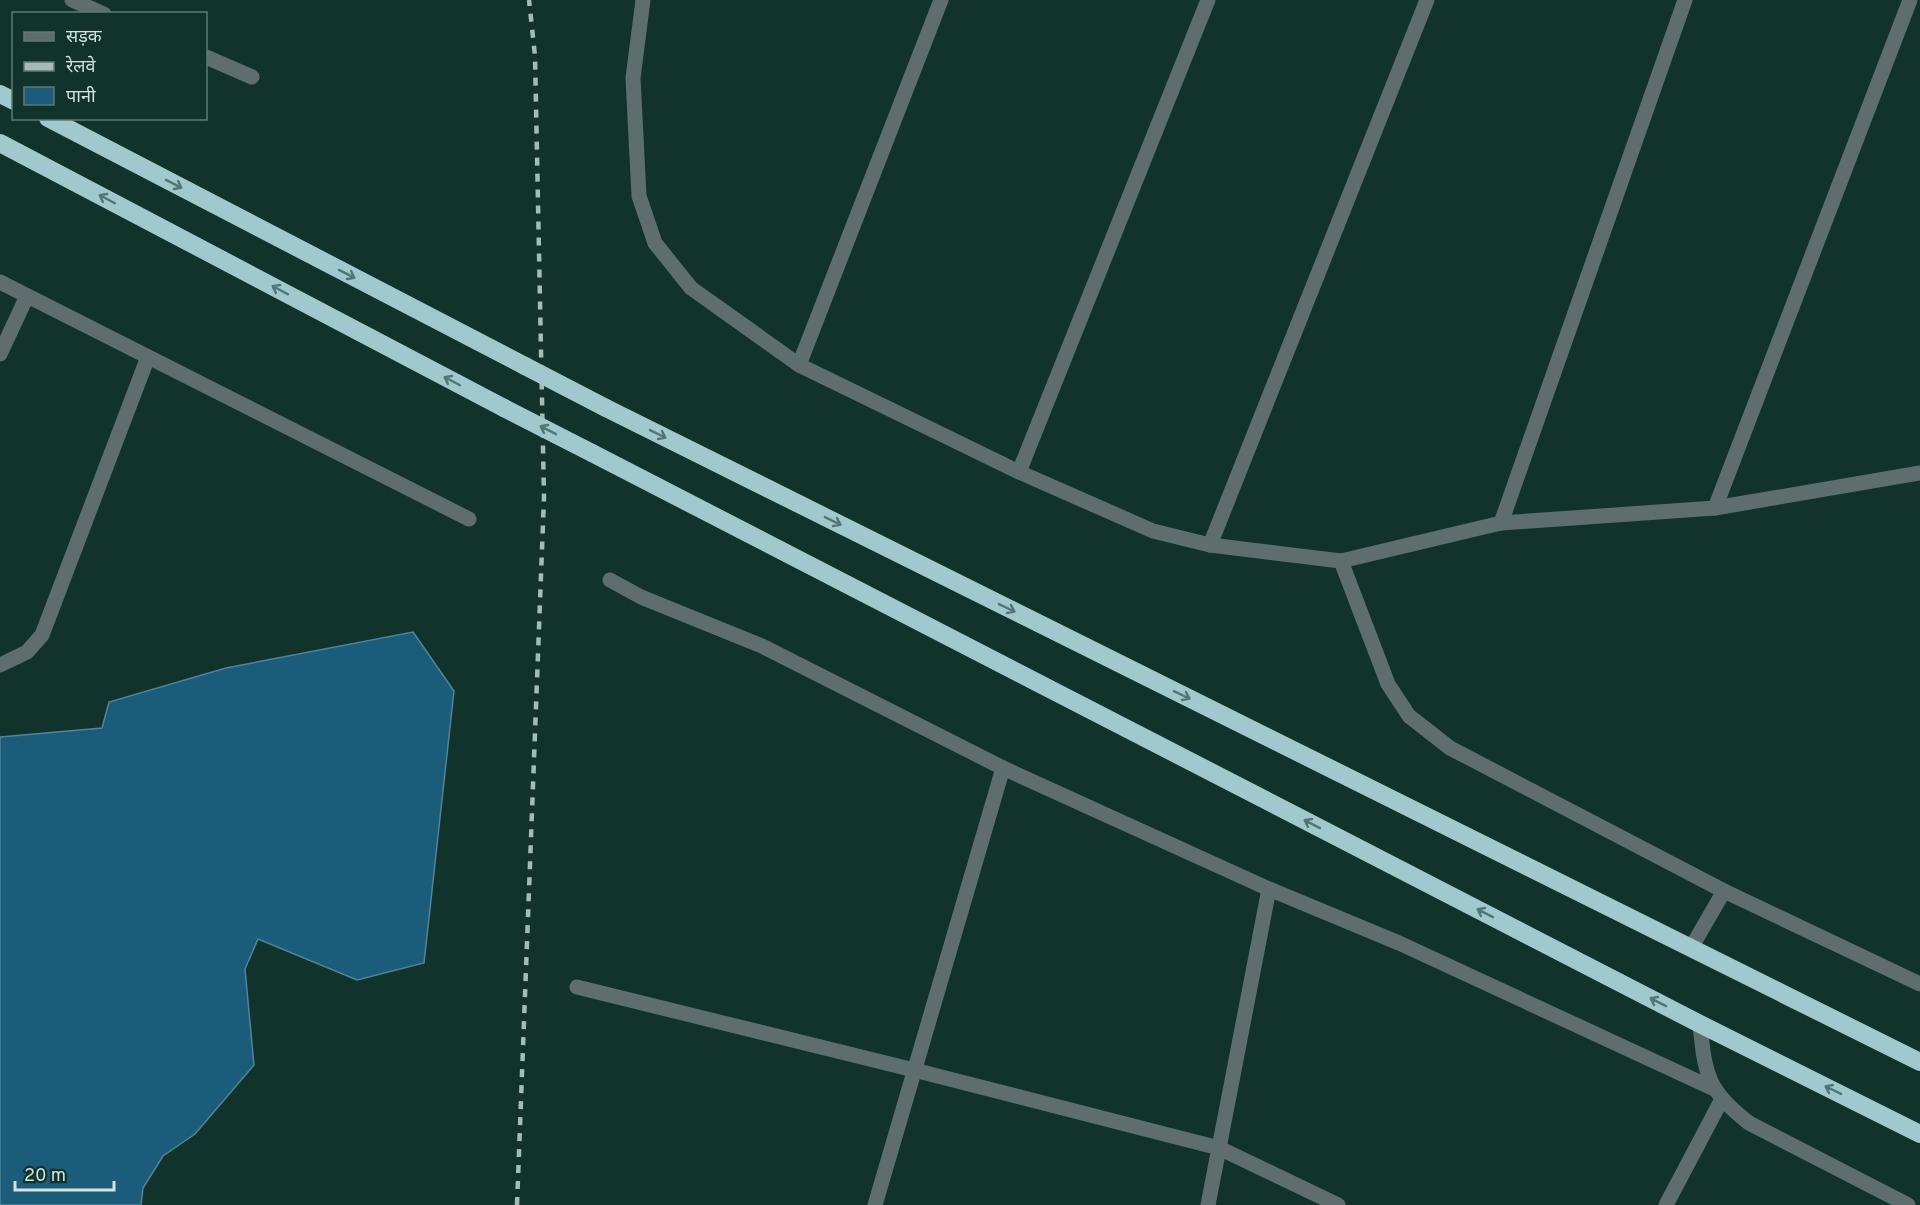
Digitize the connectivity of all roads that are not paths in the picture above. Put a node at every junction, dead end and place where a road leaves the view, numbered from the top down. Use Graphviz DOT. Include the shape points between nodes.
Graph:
graph roads {
  1 [pos="72,0"];
  2 [pos="643,0"];
  3 [pos="941,0"];
  4 [pos="1208,0"];
  5 [pos="1427,0"];
  6 [pos="1686,0"];
  7 [pos="1910,0"];
  8 [pos="99,12"];
  9 [pos="207,57"];
  10 [pos="252,77"];
  11 [pos="52,120"];
  12 [pos="0,143"];
  13 [pos="0,282"];
  14 [pos="27,296"];
  15 [pos="0,354"];
  16 [pos="148,357"];
  17 [pos="799,365"];
  18 [pos="1019,472"];
  19 [pos="1920,473"];
  20 [pos="1715,508"];
  21 [pos="469,519"];
  22 [pos="1501,523"];
  23 [pos="1210,545"];
  24 [pos="1341,561"];
  25 [pos="610,580"];
  26 [pos="0,665"];
  27 [pos="1003,768"];
  28 [pos="1269,889"];
  29 [pos="1724,891"];
  30 [pos="1691,948"];
  31 [pos="1920,984"];
  32 [pos="577,987"];
  33 [pos="1700,1024"];
  34 [pos="1920,1062"];
  35 [pos="914,1070"];
  36 [pos="1717,1093"];
  37 [pos="1920,1134"];
  38 [pos="1219,1148"];
  39 [pos="875,1205"];
  40 [pos="1208,1205"];
  41 [pos="1338,1205"];
  42 [pos="1666,1205"];
  43 [pos="1908,1205"];
  1 -- 8 [label="street"];
  2 -- 17 [label="street" via="633,78 639,196 656,243 691,288"];
  3 -- 17 [label="street"];
  4 -- 18 [label="street"];
  5 -- 23 [label="street"];
  6 -- 22 [label="street"];
  7 -- 20 [label="street"];
  9 -- 10 [label="street"];
  11 -- 30 [label="highway, one-way, bridge" via="606,408"];
  33 -- 12 [label="highway, one-way, bridge" via="504,408"];
  13 -- 14 [label="street"];
  14 -- 15 [label="street"];
  14 -- 16 [label="street"];
  16 -- 21 [label="street"];
  16 -- 26 [label="street" via="42,634 27,652"];
  17 -- 18 [label="street"];
  18 -- 23 [label="street" via="1153,531"];
  19 -- 20 [label="street"];
  20 -- 22 [label="street"];
  22 -- 24 [label="street"];
  23 -- 24 [label="street"];
  24 -- 29 [label="street" via="1388,684 1409,716 1450,748"];
  25 -- 27 [label="street" via="641,597 762,646"];
  27 -- 28 [label="street"];
  27 -- 35 [label="street"];
  28 -- 36 [label="street" via="1400,943"];
  28 -- 38 [label="street"];
  29 -- 30 [label="street"];
  29 -- 31 [label="street"];
  30 -- 34 [label="highway"];
  32 -- 35 [label="street"];
  33 -- 36 [label="street" via="1703,1054"];
  37 -- 33 [label="highway, one-way"];
  35 -- 38 [label="street"];
  35 -- 39 [label="street"];
  36 -- 42 [label="street"];
  36 -- 43 [label="street" via="1749,1123"];
  38 -- 40 [label="street"];
  38 -- 41 [label="street"];
}
